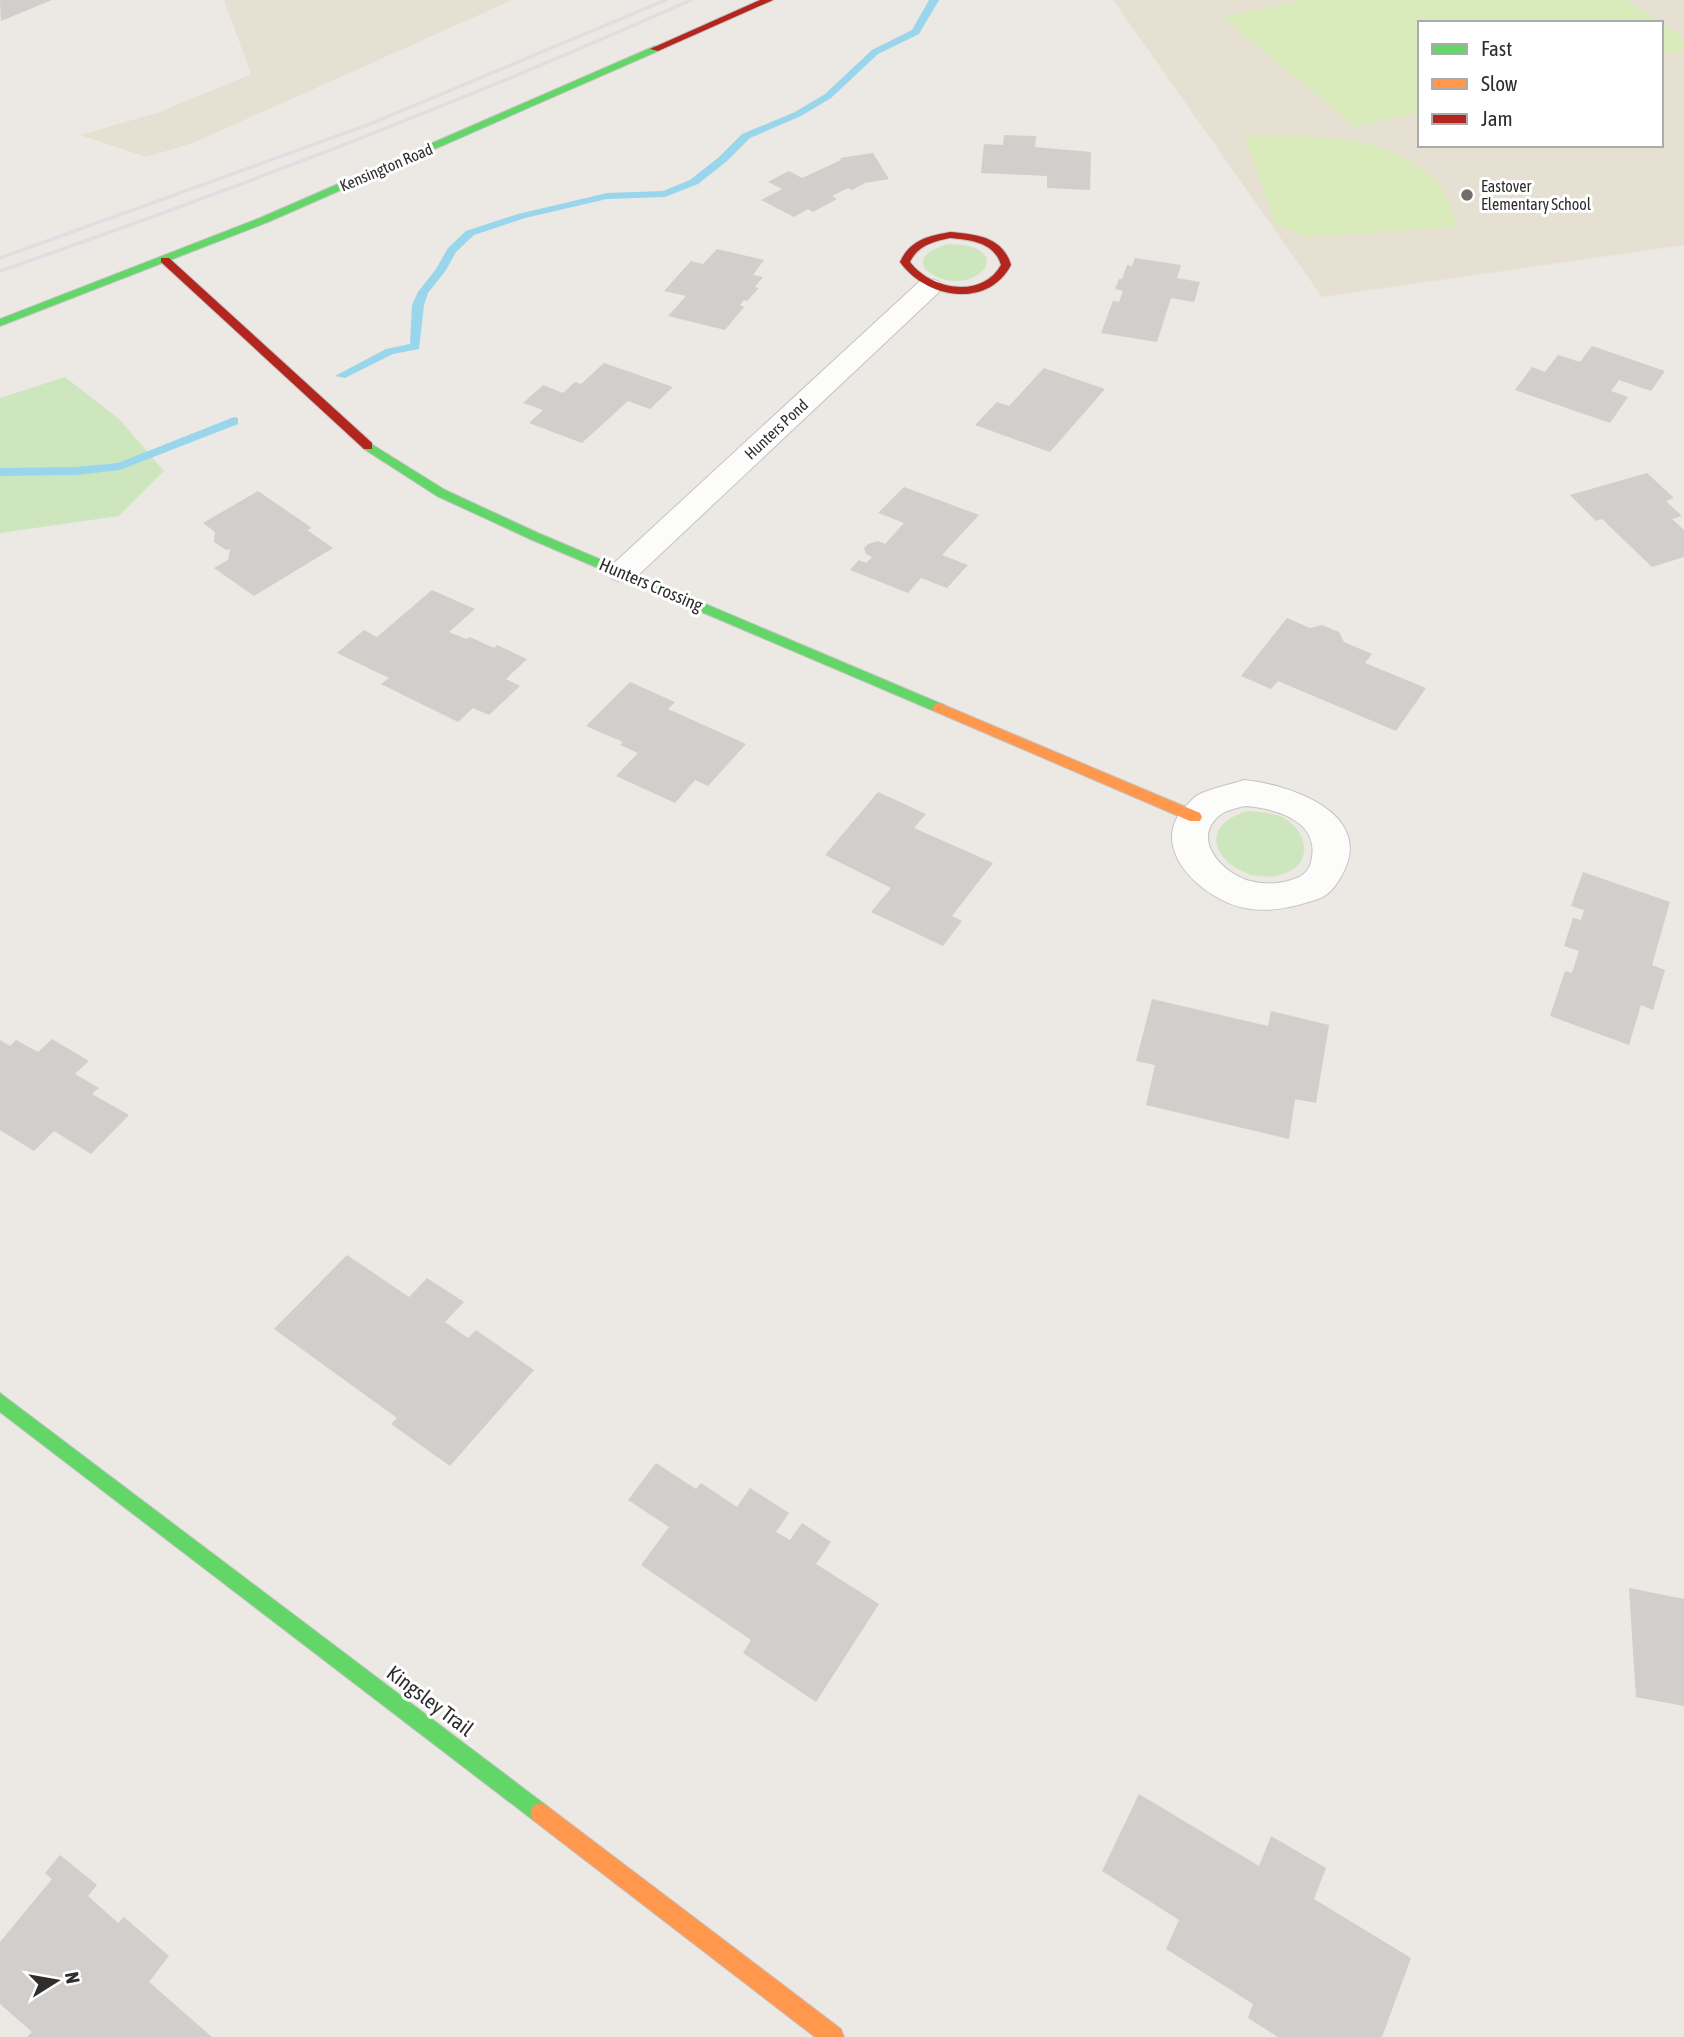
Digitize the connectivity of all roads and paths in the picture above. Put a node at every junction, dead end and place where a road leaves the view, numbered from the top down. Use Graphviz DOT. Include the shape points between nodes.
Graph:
graph roads {
  1 [pos="768,0"];
  2 [pos="165,260"];
  3 [pos="929,286"];
  4 [pos="0,323"];
  5 [pos="623,572"];
  6 [pos="1195,817"];
  7 [pos="0,1401"];
  8 [pos="833,2037"];
  1 -- 2 [label="street, Kensington Road"];
  2 -- 4 [label="street, Kensington Road"];
  2 -- 5 [label="street, Hunters Crossing" via="377,453 442,493"];
  3 -- 3 [label="street" via="952,291 976,289 1000,278 1006,261 993,245 974,237 950,235 922,241 911,247 904,264 916,281"];
  3 -- 5 [label="street, Hunters Pond"];
  5 -- 6 [label="street, Hunters Crossing"];
  7 -- 8 [label="street, Kingsley Trail"];
}
